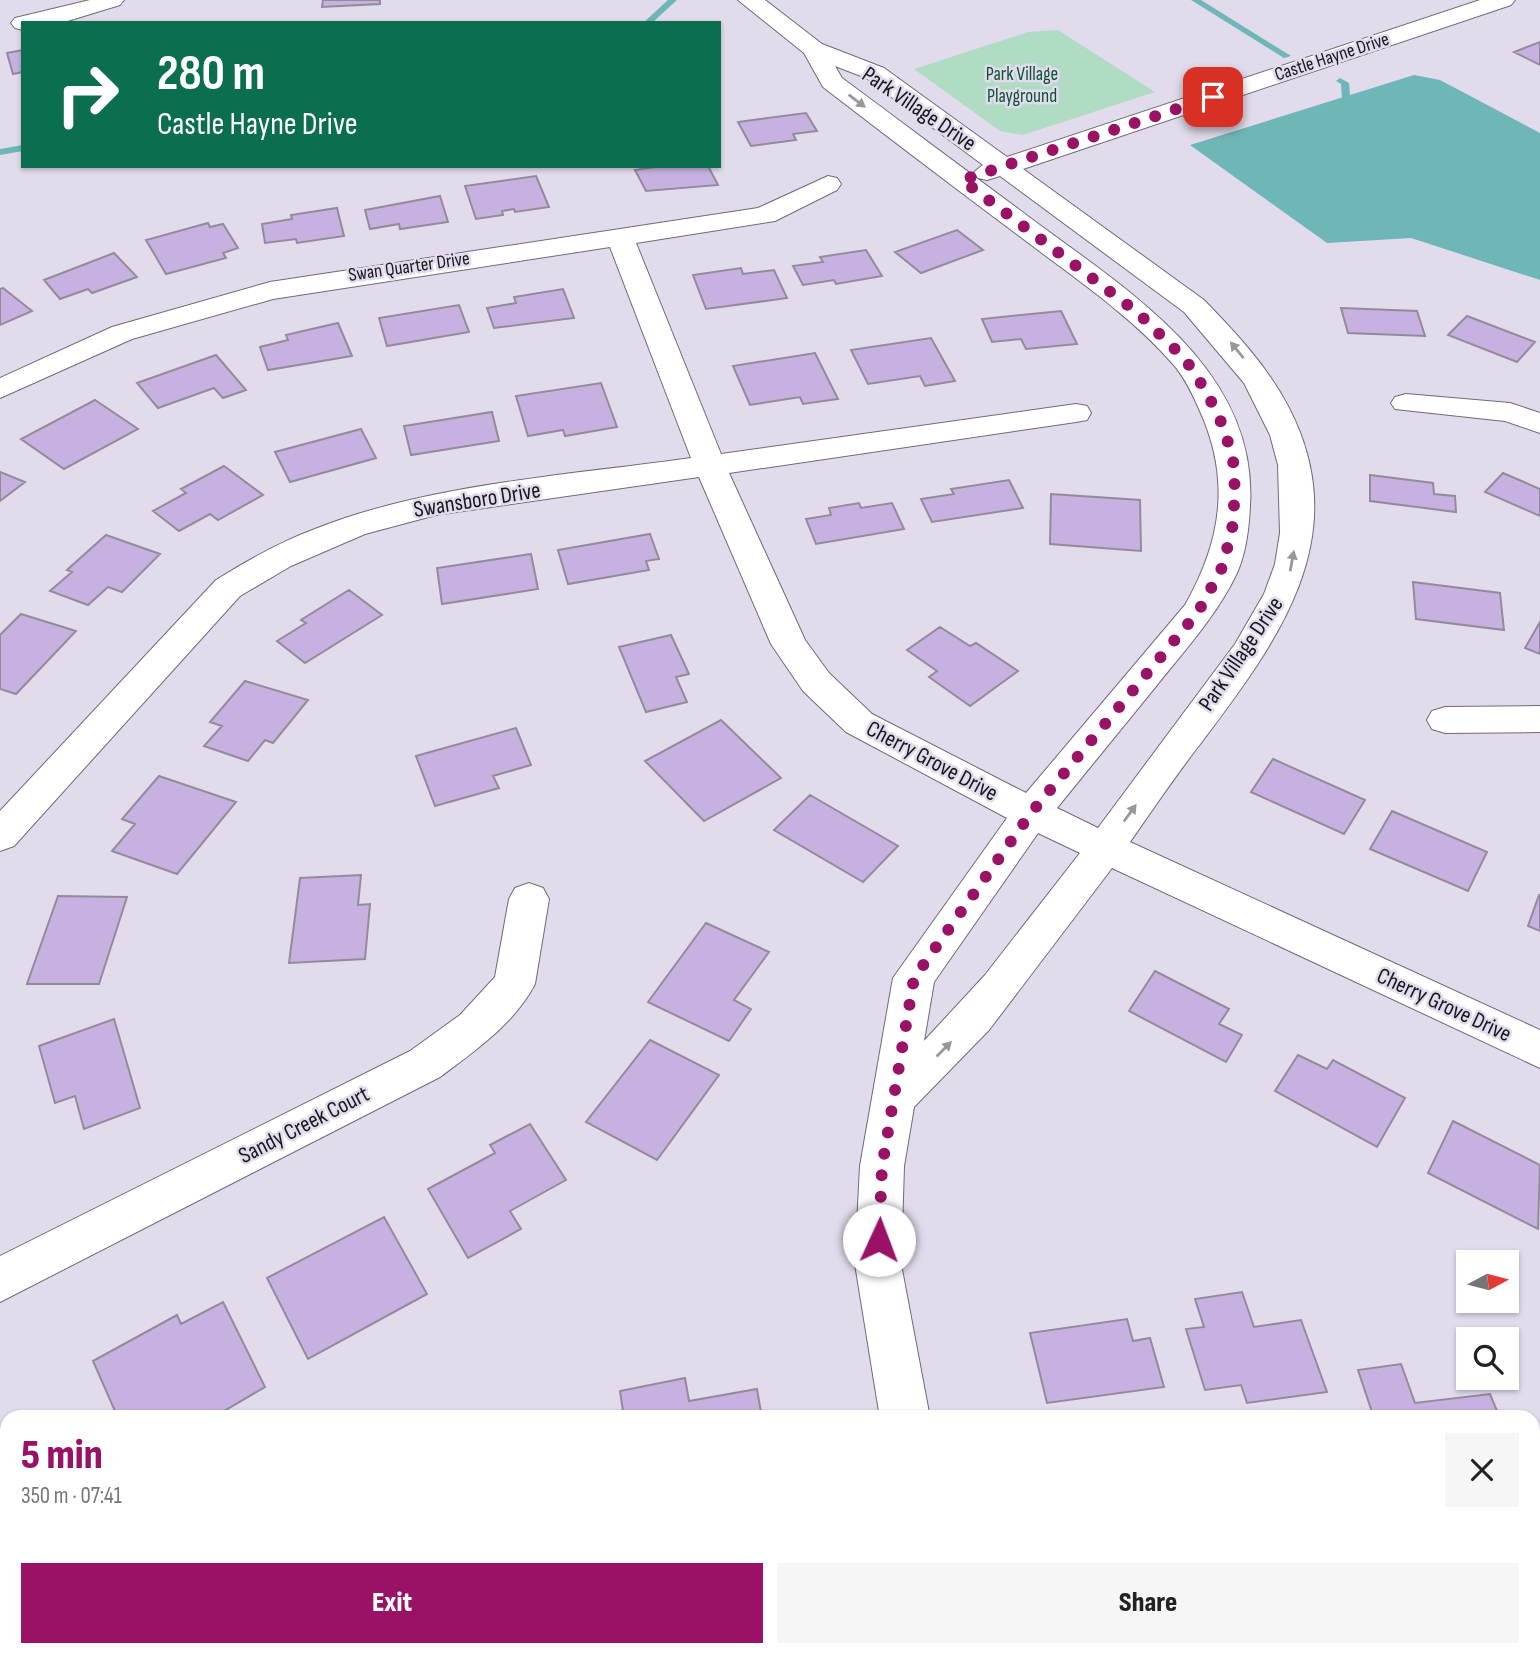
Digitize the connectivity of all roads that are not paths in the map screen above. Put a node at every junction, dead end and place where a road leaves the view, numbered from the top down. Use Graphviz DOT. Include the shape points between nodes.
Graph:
graph roads {
  1 [pos="112,0"];
  2 [pos="750,0"];
  3 [pos="1503,0"];
  4 [pos="33,21"];
  5 [pos="21,23"];
  6 [pos="0,25"];
  7 [pos="814,49"];
  8 [pos="1003,166"];
  9 [pos="962,180"];
  10 [pos="828,184"];
  11 [pos="619,236"];
  12 [pos="0,389"];
  13 [pos="1406,403"];
  14 [pos="1076,413"];
  15 [pos="1540,424"];
  16 [pos="710,466"];
  17 [pos="1540,719"];
  18 [pos="1445,720"];
  19 [pos="1031,813"];
  20 [pos="0,836"];
  21 [pos="1105,846"];
  22 [pos="528,899"];
  23 [pos="1540,1049"];
  24 [pos="895,1097"];
  25 [pos="0,1280"];
  26 [pos="904,1410"];
  1 -- 4 [label="street"];
  2 -- 7 [label="street, Park Village Drive"];
  3 -- 8 [label="street, Castle Hayne Drive"];
  5 -- 6 [label="street"];
  7 -- 8 [label="street, Park Village Drive" via="874,73"];
  7 -- 9 [label="street, Park Village Drive, one-way" via="832,82"];
  8 -- 9 [label="street, Castle Hayne Drive"];
  21 -- 8 [label="street, Park Village Drive, one-way" via="1274,609 1289,579 1297,535 1296,473 1287,433 1273,401 1232,344 1195,306"];
  9 -- 19 [label="street, Park Village Drive" via="1137,312 1167,340 1206,391 1233,459 1232,531 1221,570 1198,612"];
  10 -- 11 [label="street, Swan Quarter Drive" via="765,215"];
  11 -- 12 [label="street, Swan Quarter Drive" via="270,290 122,333"];
  11 -- 16 [label="street, Cherry Grove Drive"];
  13 -- 15 [label="street" via="1510,412"];
  14 -- 16 [label="street, Swansboro Drive"];
  16 -- 19 [label="street, Cherry Grove Drive" via="789,645 816,682 859,723"];
  16 -- 20 [label="street, Swansboro Drive" via="436,505 349,526 271,560 228,588"];
  17 -- 18 [label="street"];
  19 -- 21 [label="street, Cherry Grove Drive"];
  19 -- 24 [label="street, Park Village Drive" via="914,978"];
  21 -- 23 [label="street, Cherry Grove Drive"];
  24 -- 21 [label="street, Park Village Drive, one-way" via="973,1019"];
  22 -- 25 [label="street, Sandy Creek Court" via="514,984 475,1027 425,1064"];
  24 -- 26 [label="street, Park Village Drive" via="882,1167 878,1264"];
}
